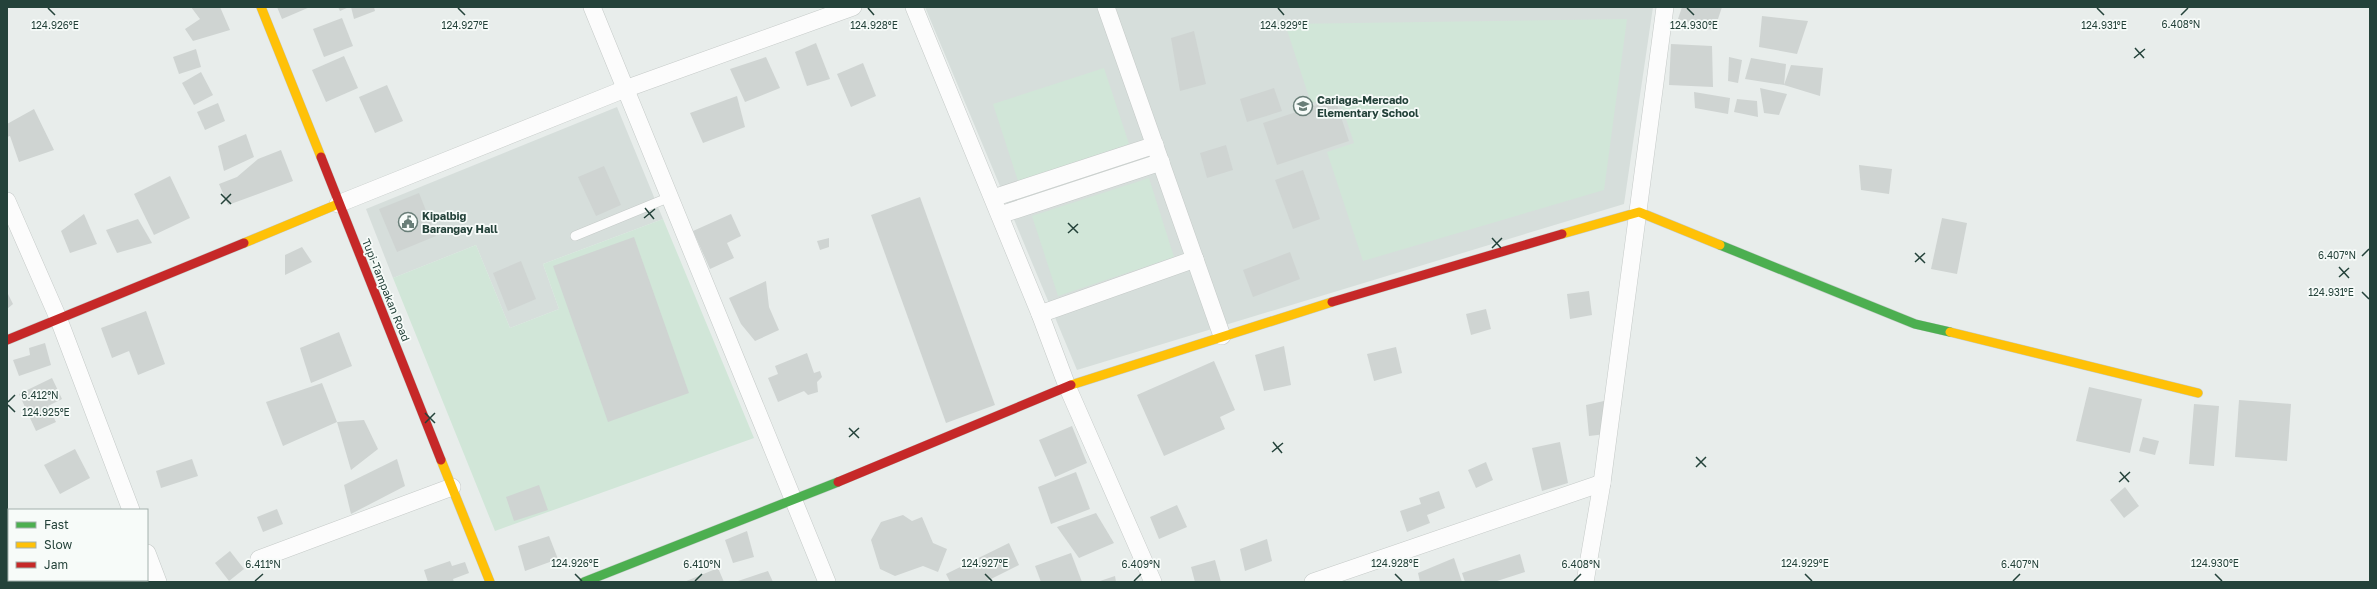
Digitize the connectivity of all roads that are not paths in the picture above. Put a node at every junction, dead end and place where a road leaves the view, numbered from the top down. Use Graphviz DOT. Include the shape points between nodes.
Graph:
graph roads {
  1 [pos="261,7"];
  2 [pos="592,7"];
  3 [pos="853,7"];
  4 [pos="914,7"];
  5 [pos="1106,7"];
  6 [pos="1665,7"];
  7 [pos="625,89"];
  8 [pos="1155,145"];
  9 [pos="1161,162"];
  10 [pos="670,197"];
  11 [pos="993,198"];
  12 [pos="7,201"];
  13 [pos="338,204"];
  14 [pos="1639,212"];
  15 [pos="1000,215"];
  16 [pos="575,236"];
  17 [pos="1195,259"];
  18 [pos="1040,314"];
  19 [pos="59,320"];
  20 [pos="1222,336"];
  21 [pos="7,340"];
  22 [pos="1067,386"];
  23 [pos="2198,393"];
  24 [pos="1602,483"];
  25 [pos="452,487"];
  26 [pos="794,500"];
  27 [pos="131,509"];
  28 [pos="148,556"];
  29 [pos="259,559"];
  30 [pos="158,582"];
  31 [pos="490,582"];
  32 [pos="584,582"];
  33 [pos="827,582"];
  34 [pos="1153,582"];
  35 [pos="1313,582"];
  36 [pos="1585,582"];
  1 -- 13 [label="street, Tupi-Tampakan Road"];
  2 -- 7 [label="street"];
  3 -- 7 [label="street"];
  4 -- 11 [label="street"];
  5 -- 8 [label="street"];
  6 -- 14 [label="street"];
  7 -- 10 [label="street"];
  7 -- 13 [label="street"];
  8 -- 9 [label="street"];
  8 -- 11 [label="street"];
  9 -- 15 [label="street"];
  9 -- 17 [label="street"];
  10 -- 16 [label="lane"];
  10 -- 26 [label="street"];
  11 -- 15 [label="street"];
  12 -- 19 [label="street"];
  13 -- 19 [label="street"];
  13 -- 25 [label="street, Tupi-Tampakan Road"];
  14 -- 20 [label="street"];
  14 -- 23 [label="street" via="1915,324"];
  14 -- 24 [label="street"];
  15 -- 18 [label="street"];
  17 -- 18 [label="street"];
  17 -- 20 [label="street"];
  18 -- 22 [label="street"];
  19 -- 21 [label="street"];
  19 -- 27 [label="street"];
  20 -- 22 [label="street"];
  22 -- 26 [label="street"];
  22 -- 34 [label="street"];
  24 -- 35 [label="street"];
  24 -- 36 [label="street"];
  25 -- 29 [label="street"];
  25 -- 31 [label="street, Tupi-Tampakan Road"];
  26 -- 32 [label="street"];
  26 -- 33 [label="street"];
  28 -- 30 [label="street"];
}
